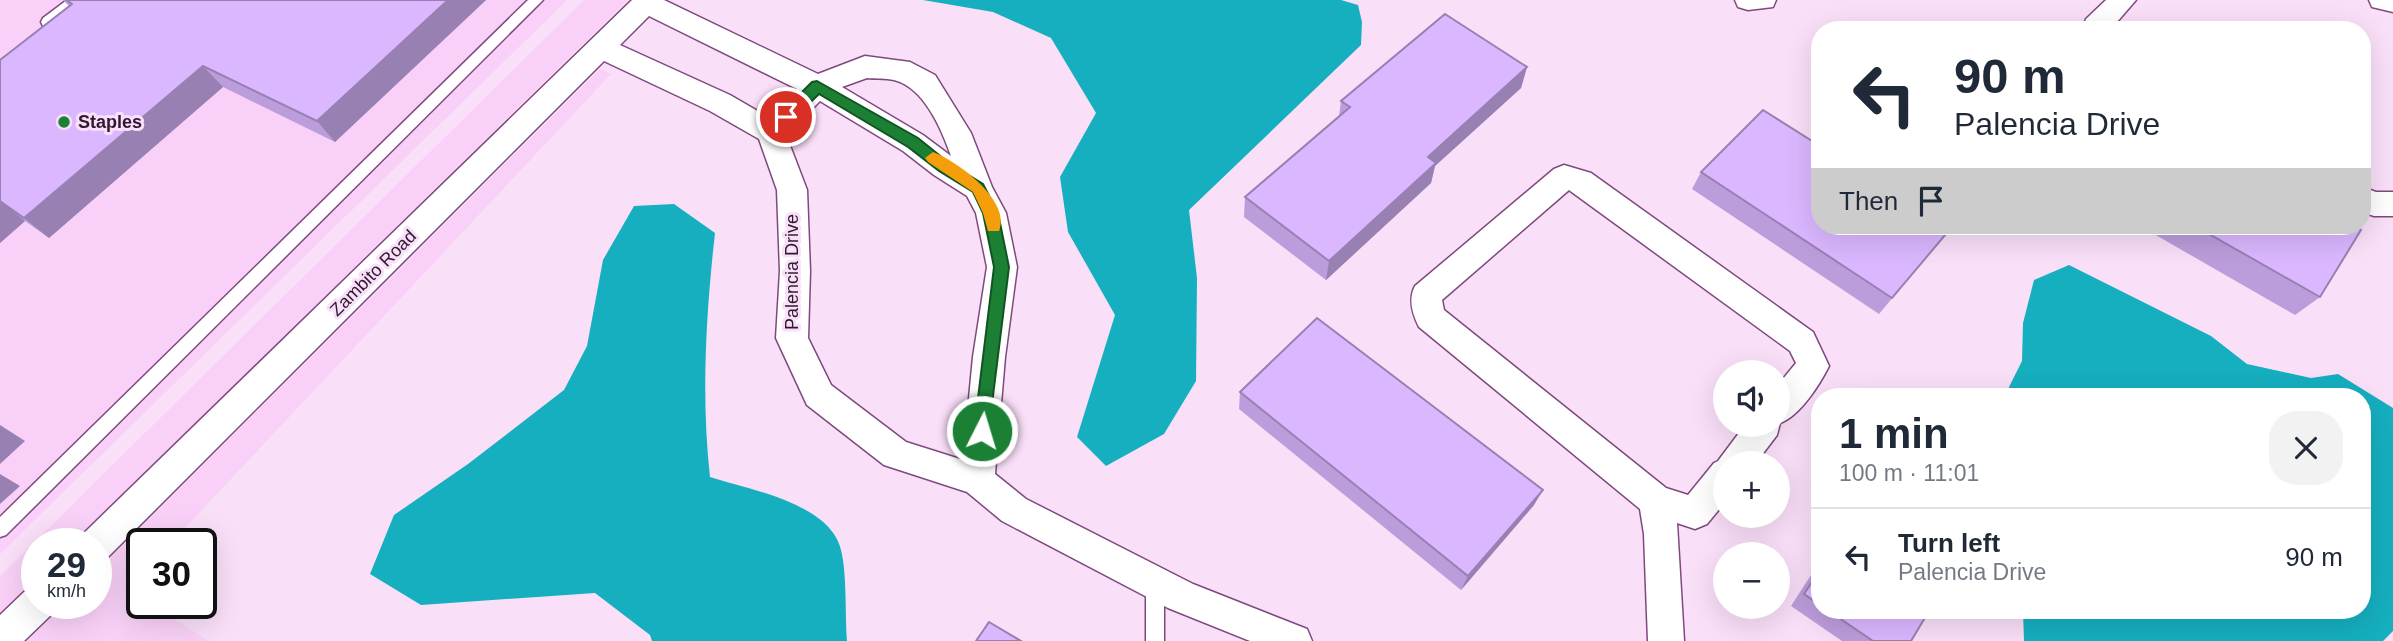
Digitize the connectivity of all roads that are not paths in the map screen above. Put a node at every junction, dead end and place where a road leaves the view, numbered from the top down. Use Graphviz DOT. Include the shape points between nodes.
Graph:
graph roads {
  1 [pos="76,0"];
  2 [pos="536,0"];
  3 [pos="1748,0"];
  4 [pos="1763,0"];
  5 [pos="2123,0"];
  6 [pos="2382,0"];
  7 [pos="647,2"];
  8 [pos="2393,2"];
  9 [pos="2101,21"];
  10 [pos="37,32"];
  11 [pos="601,48"];
  12 [pos="817,86"];
  13 [pos="771,132"];
  14 [pos="978,188"];
  15 [pos="2371,203"];
  16 [pos="2393,204"];
  17 [pos="1790,394"];
  18 [pos="1755,437"];
  19 [pos="1744,451"];
  20 [pos="978,480"];
  21 [pos="1713,490"];
  22 [pos="1656,500"];
  23 [pos="0,529"];
  24 [pos="112,529"];
  25 [pos="1155,583"];
  26 [pos="22,619"];
  27 [pos="0,640"];
  28 [pos="1155,641"];
  29 [pos="1294,641"];
  30 [pos="1666,641"];
  1 -- 10 [label="lane"];
  2 -- 23 [label="lane"];
  3 -- 4 [label="street"];
  5 -- 9 [label="street"];
  6 -- 8 [label="street"];
  7 -- 11 [label="street, Zambito Road"];
  7 -- 12 [label="street"];
  11 -- 13 [label="street"];
  11 -- 24 [label="street, Zambito Road"];
  12 -- 13 [label="street"];
  12 -- 14 [label="street" via="913,142"];
  12 -- 14 [label="street" via="865,67 901,69 925,82 957,133"];
  13 -- 20 [label="street, Palencia Drive" via="792,190 792,338 819,396 896,454"];
  14 -- 20 [label="street" via="991,213 1002,267"];
  15 -- 16 [label="street"];
  17 -- 22 [label="street" via="1813,366 1802,342 1581,181 1564,177 1426,295 1430,317"];
  18 -- 19 [label="street"];
  20 -- 25 [label="street, Palencia Drive" via="1014,510"];
  21 -- 22 [label="street" via="1695,513"];
  22 -- 30 [label="street"];
  25 -- 28 [label="lane"];
  25 -- 29 [label="street, Palencia Drive"];
  26 -- 27 [label="street"];
}
